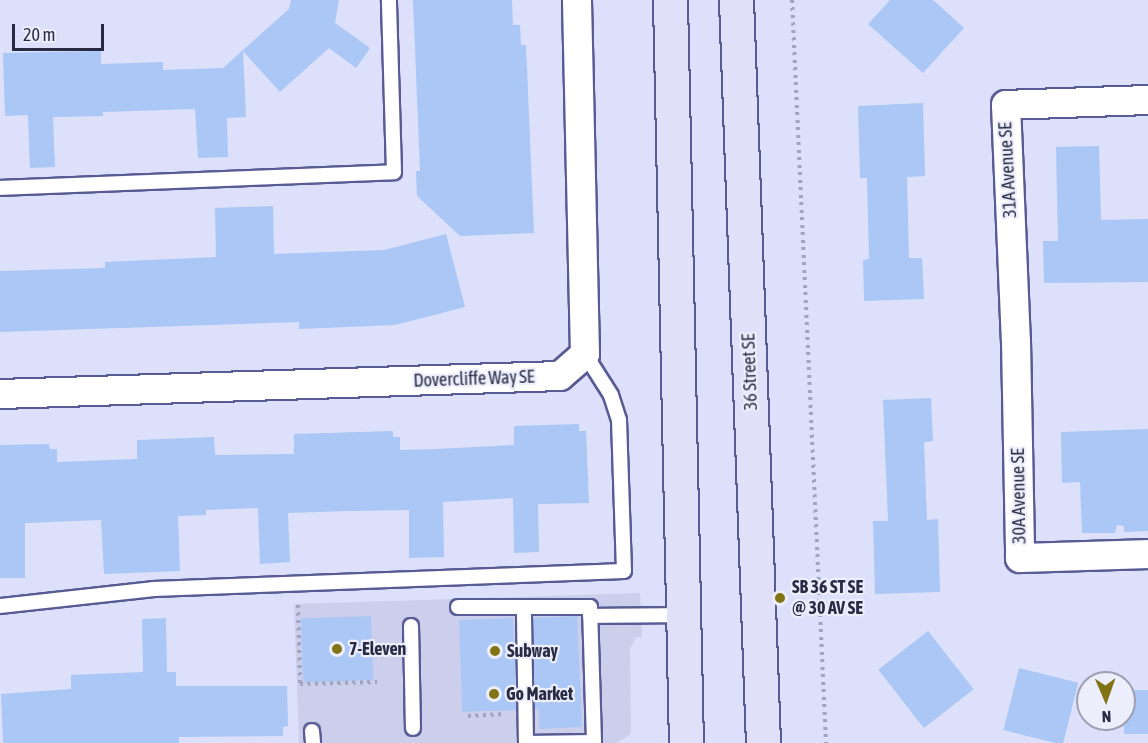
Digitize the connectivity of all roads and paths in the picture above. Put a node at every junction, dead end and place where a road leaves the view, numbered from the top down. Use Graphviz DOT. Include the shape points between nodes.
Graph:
graph roads {
  1 [pos="389,0"];
  2 [pos="577,0"];
  3 [pos="670,0"];
  4 [pos="736,0"];
  5 [pos="792,0"];
  6 [pos="1148,100"];
  7 [pos="0,188"];
  8 [pos="1016,341"];
  9 [pos="585,354"];
  10 [pos="0,394"];
  11 [pos="1148,554"];
  12 [pos="297,604"];
  13 [pos="0,606"];
  14 [pos="458,608"];
  15 [pos="524,609"];
  16 [pos="684,615"];
  17 [pos="590,616"];
  18 [pos="411,626"];
  19 [pos="376,682"];
  20 [pos="686,689"];
  21 [pos="413,728"];
  22 [pos="667,743"];
  23 [pos="687,743"];
  24 [pos="763,743"];
  25 [pos="826,743"];
  1 -- 7 [label="lane" via="394,172"];
  2 -- 9 [label="street"];
  3 -- 16 [label="main road"];
  4 -- 24 [label="main road, 36 Street SE"];
  5 -- 25 [label="path"];
  6 -- 8 [label="street, 31A Avenue SE" via="1005,105"];
  8 -- 11 [label="street, 30A Avenue SE" via="1020,558"];
  9 -- 10 [label="street, Dovercliffe Way SE" via="560,376"];
  9 -- 13 [label="lane" via="611,395 619,420 624,571 154,589"];
  12 -- 19 [label="path" via="300,684"];
  14 -- 15 [label="lane"];
  15 -- 17 [label="lane" via="590,607"];
  15 -- 17 [label="lane" via="532,697 526,743 594,742 586,695 585,655"];
  16 -- 17 [label="lane"];
  16 -- 20 [label="main road"];
  18 -- 21 [label="lane"];
  20 -- 22 [label="main road"];
  20 -- 23 [label="main road"];
}
